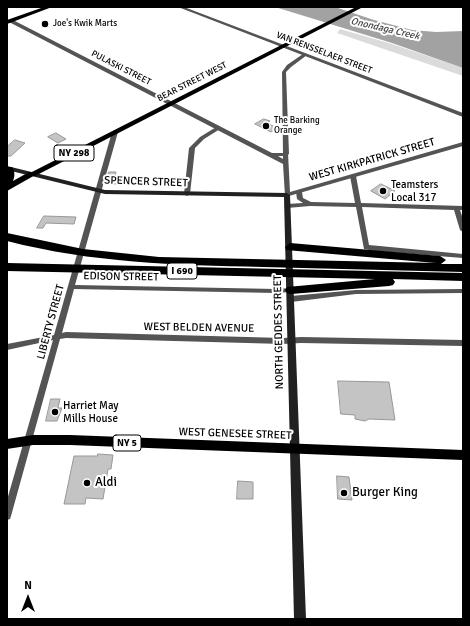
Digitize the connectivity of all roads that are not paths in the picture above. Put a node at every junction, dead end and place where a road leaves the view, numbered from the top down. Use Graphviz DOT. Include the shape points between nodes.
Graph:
graph roads {
  1 [pos="49,7"];
  2 [pos="180,7"];
  3 [pos="360,7"];
  4 [pos="9,22"];
  5 [pos="283,47"];
  6 [pos="305,55"];
  7 [pos="171,104"];
  8 [pos="463,115"];
  9 [pos="218,128"];
  10 [pos="115,132"];
  11 [pos="463,144"];
  12 [pos="269,154"];
  13 [pos="286,154"];
  14 [pos="286,164"];
  15 [pos="8,169"];
  16 [pos="32,174"];
  17 [pos="353,176"];
  18 [pos="7,184"];
  19 [pos="98,191"];
  20 [pos="299,192"];
  21 [pos="187,194"];
  22 [pos="287,195"];
  23 [pos="310,204"];
  24 [pos="287,206"];
  25 [pos="358,206"];
  26 [pos="460,208"];
  27 [pos="463,230"];
  28 [pos="7,237"];
  29 [pos="290,247"];
  30 [pos="463,256"];
  31 [pos="463,261"];
  32 [pos="7,267"];
  33 [pos="278,268"];
  34 [pos="463,268"];
  35 [pos="302,269"];
  36 [pos="463,278"];
  37 [pos="72,287"];
  38 [pos="463,291"];
  39 [pos="291,294"];
  40 [pos="58,337"];
  41 [pos="292,340"];
  42 [pos="463,343"];
  43 [pos="7,347"];
  44 [pos="28,440"];
  45 [pos="7,444"];
  46 [pos="295,449"];
  47 [pos="463,455"];
  48 [pos="7,516"];
  49 [pos="300,619"];
  1 -- 4 [label="main road"];
  2 -- 5 [label="street, VAN RENSSELAER STREET"];
  3 -- 5 [label="main road, BEAR STREET WEST / NY 298"];
  4 -- 7 [label="street, PULASKI STREET"];
  5 -- 6 [label="street, VAN RENSSELAER STREET"];
  5 -- 7 [label="main road, BEAR STREET WEST / NY 298"];
  6 -- 8 [label="street, VAN RENSSELAER STREET"];
  6 -- 13 [label="street, NORTH GEDDES STREET" via="284,72"];
  7 -- 9 [label="street, PULASKI STREET"];
  7 -- 10 [label="main road, BEAR STREET WEST / NY 298"];
  9 -- 12 [label="street, PULASKI STREET"];
  9 -- 21 [label="street" via="192,148"];
  10 -- 16 [label="main road, BEAR STREET WEST / NY 298"];
  10 -- 19 [label="street, LIBERTY STREET"];
  11 -- 17 [label="street, WEST KIRKPATRICK STREET"];
  12 -- 13 [label="street"];
  12 -- 14 [label="street, PULASKI STREET"];
  13 -- 14 [label="street, NORTH GEDDES STREET"];
  14 -- 22 [label="street, NORTH GEDDES STREET"];
  15 -- 16 [label="main road, SPENCER STREET"];
  15 -- 18 [label="highway"];
  16 -- 18 [label="highway"];
  16 -- 19 [label="main road, SPENCER STREET"];
  17 -- 20 [label="street, WEST KIRKPATRICK STREET"];
  17 -- 25 [label="street"];
  19 -- 21 [label="main road, SPENCER STREET"];
  19 -- 37 [label="street, LIBERTY STREET"];
  20 -- 22 [label="street, WEST KIRKPATRICK STREET"];
  20 -- 23 [label="street" via="300,199"];
  21 -- 22 [label="main road, SPENCER STREET"];
  22 -- 24 [label="main road, NORTH GEDDES STREET"];
  23 -- 24 [label="street"];
  23 -- 25 [label="street"];
  24 -- 29 [label="main road, NORTH GEDDES STREET"];
  25 -- 26 [label="street"];
  25 -- 30 [label="street" via="366,247 375,250"];
  26 -- 27 [label="street"];
  28 -- 33 [label="highway, I 690" via="88,254"];
  29 -- 31 [label="highway"];
  29 -- 39 [label="main road, NORTH GEDDES STREET"];
  32 -- 33 [label="highway, I 690"];
  33 -- 35 [label="highway, I 690"];
  34 -- 35 [label="highway, I 690"];
  35 -- 36 [label="highway, I 690"];
  36 -- 39 [label="highway"];
  37 -- 39 [label="street, EDISON STREET" via="276,291"];
  37 -- 40 [label="street, LIBERTY STREET"];
  38 -- 39 [label="street, EDISON STREET"];
  39 -- 41 [label="main road, NORTH GEDDES STREET"];
  40 -- 41 [label="street, WEST BELDEN AVENUE" via="80,335"];
  40 -- 43 [label="street, WEST BELDEN AVENUE"];
  40 -- 44 [label="street, LIBERTY STREET"];
  41 -- 42 [label="street, WEST BELDEN AVENUE"];
  41 -- 46 [label="main road, NORTH GEDDES STREET"];
  44 -- 45 [label="main road, WEST GENESEE STREET / NY 5"];
  44 -- 46 [label="main road, WEST GENESEE STREET / NY 5"];
  44 -- 48 [label="street, LIBERTY STREET"];
  46 -- 47 [label="main road, WEST GENESEE STREET / NY 5"];
  46 -- 49 [label="main road, NORTH GEDDES STREET"];
}
